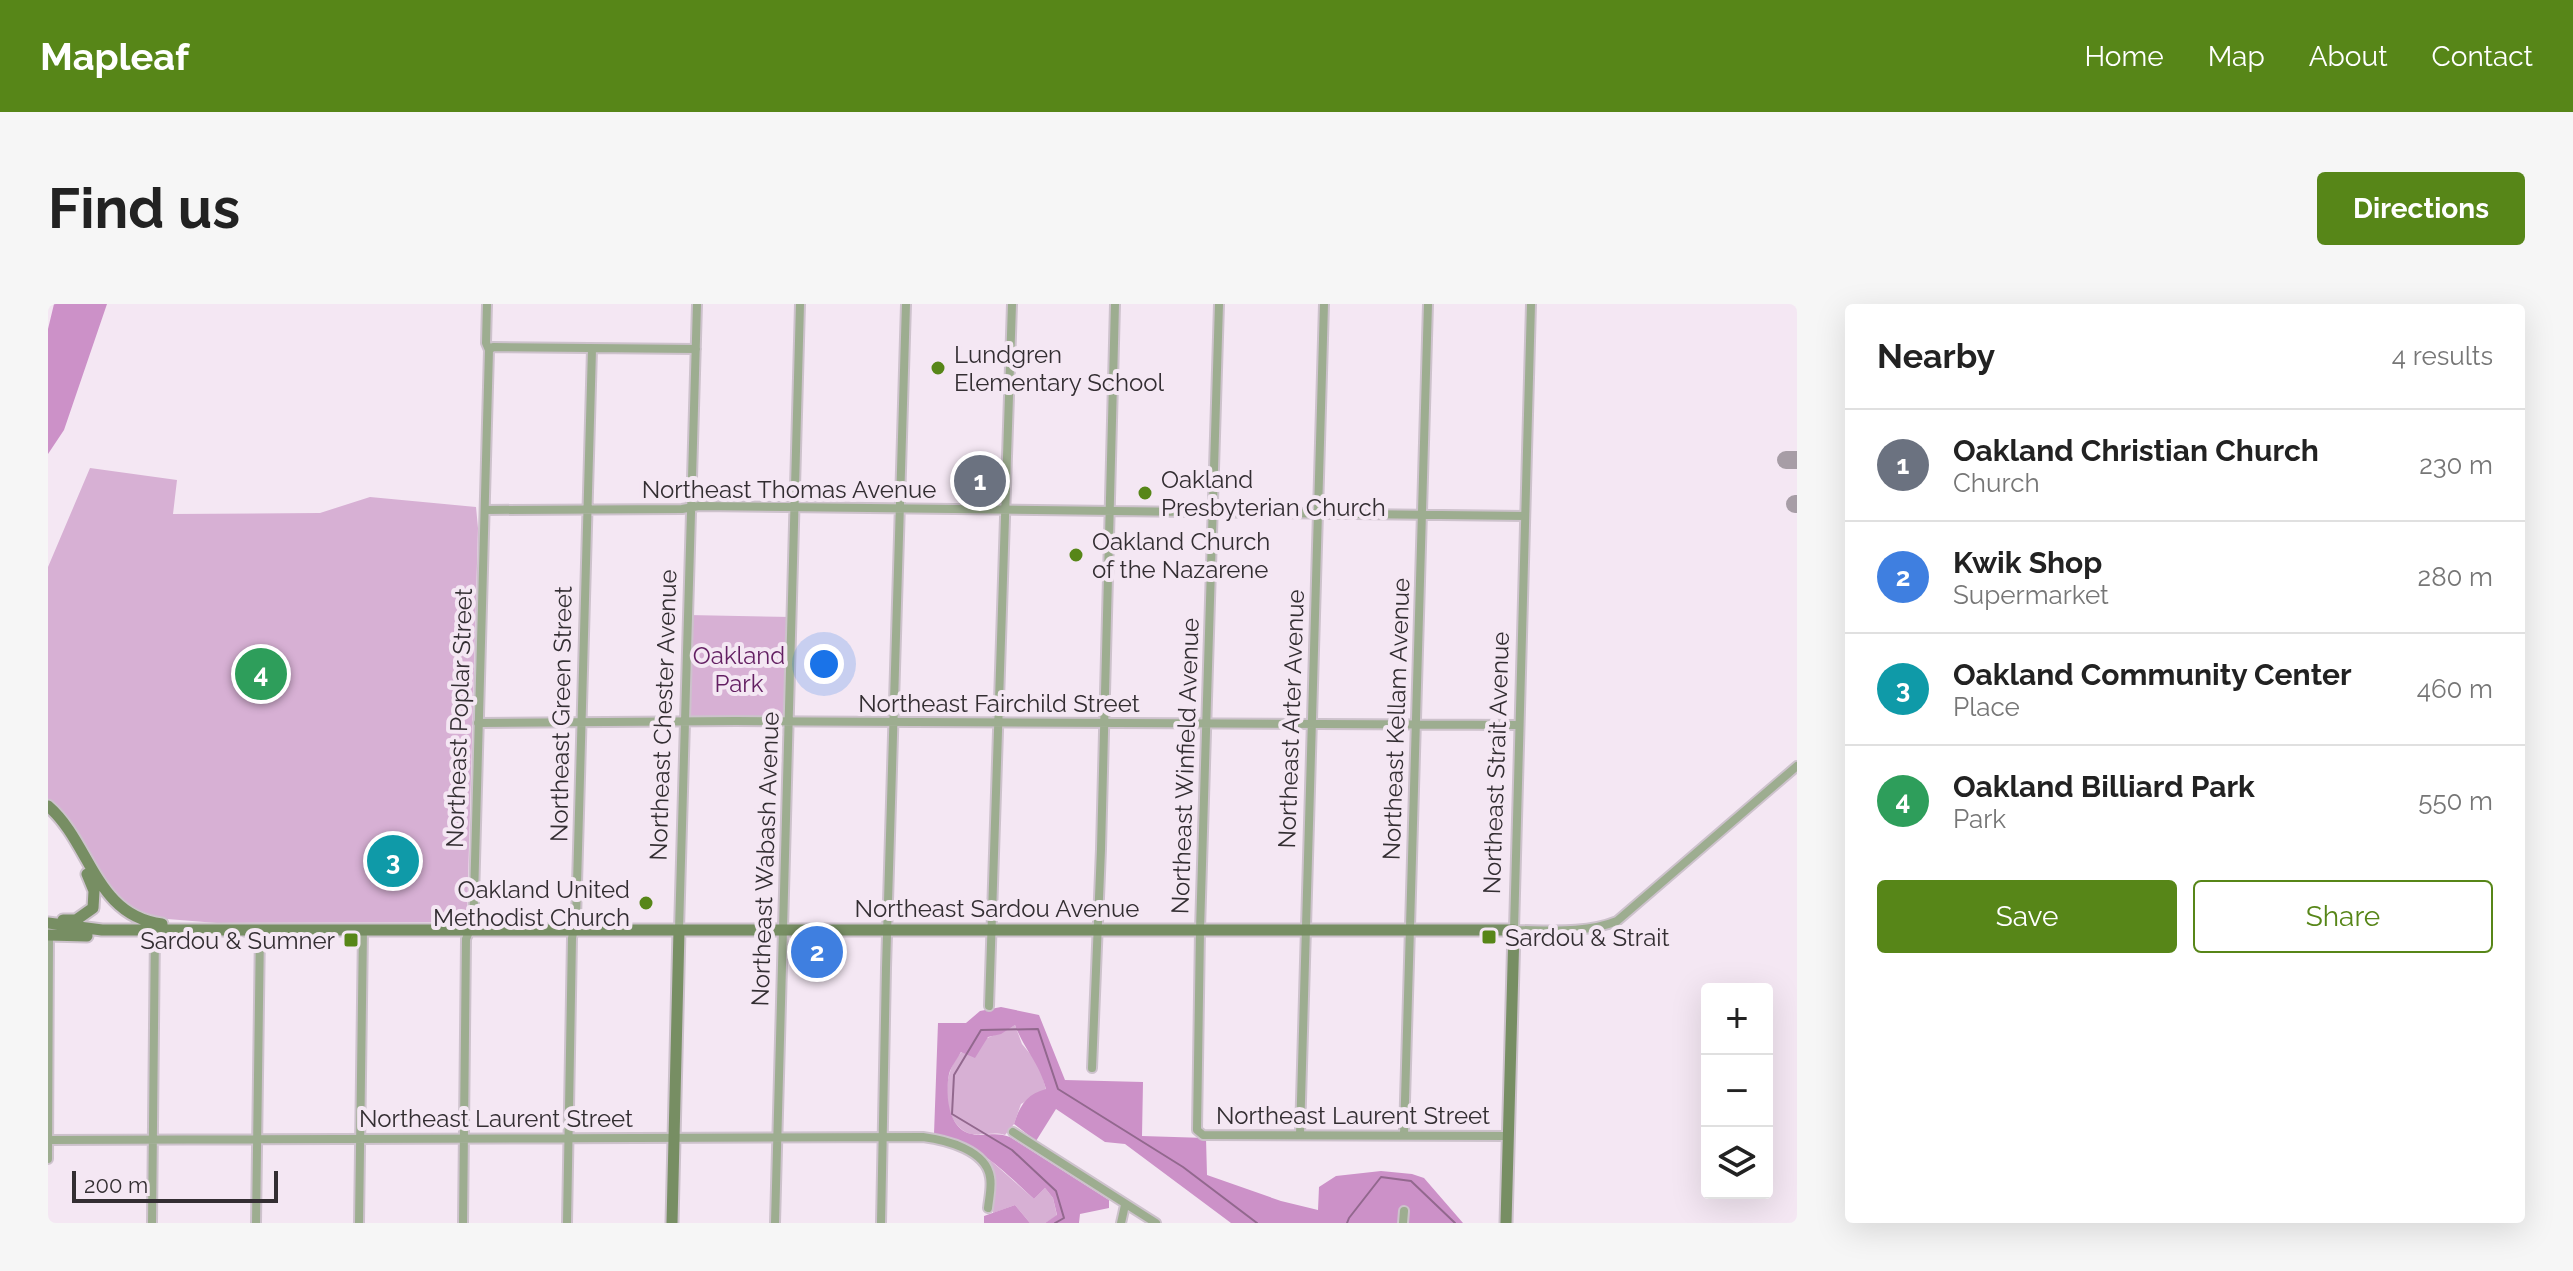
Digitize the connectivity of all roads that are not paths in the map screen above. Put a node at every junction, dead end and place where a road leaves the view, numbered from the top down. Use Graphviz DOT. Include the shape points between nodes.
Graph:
graph roads {
  1 [pos="697,304"];
  2 [pos="800,304"];
  3 [pos="906,304"];
  4 [pos="1012,304"];
  5 [pos="1115,304"];
  6 [pos="1219,304"];
  7 [pos="1324,304"];
  8 [pos="1428,304"];
  9 [pos="1531,304"];
  10 [pos="487,307"];
  11 [pos="592,349"];
  12 [pos="696,349"];
  13 [pos="489,350"];
  14 [pos="794,507"];
  15 [pos="692,508"];
  16 [pos="901,508"];
  17 [pos="485,510"];
  18 [pos="587,510"];
  19 [pos="1005,510"];
  20 [pos="1109,511"];
  21 [pos="1212,512"];
  22 [pos="1317,514"];
  23 [pos="1422,515"];
  24 [pos="1525,516"];
  25 [pos="685,721"];
  26 [pos="582,722"];
  27 [pos="789,722"];
  28 [pos="894,722"];
  29 [pos="478,723"];
  30 [pos="999,723"];
  31 [pos="1102,723"];
  32 [pos="1206,724"];
  33 [pos="1311,724"];
  34 [pos="1415,725"];
  35 [pos="1519,725"];
  36 [pos="1797,766"];
  37 [pos="48,806"];
  38 [pos="48,813"];
  39 [pos="155,926"];
  40 [pos="48,928"];
  41 [pos="260,929"];
  42 [pos="363,929"];
  43 [pos="469,930"];
  44 [pos="574,930"];
  45 [pos="679,930"];
  46 [pos="782,930"];
  47 [pos="887,930"];
  48 [pos="993,930"];
  49 [pos="1097,930"];
  50 [pos="1200,930"];
  51 [pos="1306,930"];
  52 [pos="1410,930"];
  53 [pos="1514,930"];
  54 [pos="989,1006"];
  55 [pos="1092,1068"];
  56 [pos="1013,1132"];
  57 [pos="1198,1133"];
  58 [pos="1300,1135"];
  59 [pos="1404,1135"];
  60 [pos="882,1136"];
  61 [pos="1508,1136"];
  62 [pos="778,1137"];
  63 [pos="464,1138"];
  64 [pos="568,1138"];
  65 [pos="674,1138"];
  66 [pos="258,1139"];
  67 [pos="361,1139"];
  68 [pos="48,1140"];
  69 [pos="153,1140"];
  70 [pos="48,1159"];
  71 [pos="1125,1205"];
  72 [pos="988,1208"];
  73 [pos="1404,1211"];
  74 [pos="152,1223"];
  75 [pos="256,1223"];
  76 [pos="359,1223"];
  77 [pos="463,1223"];
  78 [pos="567,1223"];
  79 [pos="672,1223"];
  80 [pos="775,1223"];
  81 [pos="881,1223"];
  82 [pos="1121,1223"];
  83 [pos="1156,1223"];
  84 [pos="1403,1223"];
  85 [pos="1506,1223"];
  1 -- 12 [label="street, Northeast Chester Avenue"];
  2 -- 14 [label="street, Northeast Wabash Avenue"];
  3 -- 16 [label="street"];
  4 -- 19 [label="street"];
  5 -- 20 [label="street"];
  6 -- 21 [label="street, Northeast Winfield Avenue"];
  7 -- 22 [label="street, Northeast Arter Avenue"];
  8 -- 23 [label="street, Northeast Kellam Avenue"];
  9 -- 24 [label="street, Northeast Strait Avenue"];
  10 -- 13 [label="street, Northeast Poplar Street"];
  11 -- 12 [label="street"];
  11 -- 13 [label="street"];
  11 -- 18 [label="street, Northeast Green Street"];
  12 -- 15 [label="street, Northeast Chester Avenue"];
  13 -- 17 [label="street, Northeast Poplar Street"];
  14 -- 15 [label="street, Northeast Thomas Avenue"];
  14 -- 16 [label="street, Northeast Thomas Avenue"];
  14 -- 27 [label="street, Northeast Wabash Avenue"];
  15 -- 18 [label="street, Northeast Thomas Avenue"];
  15 -- 25 [label="street, Northeast Chester Avenue"];
  16 -- 19 [label="street, Northeast Thomas Avenue"];
  16 -- 28 [label="street"];
  17 -- 18 [label="street, Northeast Thomas Avenue"];
  17 -- 29 [label="street, Northeast Poplar Street"];
  18 -- 26 [label="street, Northeast Green Street"];
  19 -- 20 [label="street, Northeast Thomas Avenue"];
  19 -- 30 [label="street"];
  20 -- 21 [label="street, Northeast Thomas Avenue"];
  20 -- 31 [label="street"];
  21 -- 22 [label="street, Northeast Thomas Avenue"];
  21 -- 32 [label="street, Northeast Winfield Avenue"];
  22 -- 23 [label="street, Northeast Thomas Avenue"];
  22 -- 33 [label="street, Northeast Arter Avenue"];
  23 -- 24 [label="street, Northeast Thomas Avenue"];
  23 -- 34 [label="street, Northeast Kellam Avenue"];
  24 -- 35 [label="street, Northeast Strait Avenue"];
  25 -- 26 [label="street, Northeast Fairchild Street"];
  25 -- 27 [label="street, Northeast Fairchild Street"];
  25 -- 45 [label="street, Northeast Chester Avenue"];
  26 -- 29 [label="street, Northeast Fairchild Street"];
  26 -- 44 [label="street, Northeast Green Street"];
  27 -- 28 [label="street, Northeast Fairchild Street"];
  27 -- 46 [label="street, Northeast Wabash Avenue"];
  28 -- 30 [label="street, Northeast Fairchild Street"];
  28 -- 47 [label="street"];
  29 -- 43 [label="street, Northeast Poplar Street"];
  30 -- 31 [label="street, Northeast Fairchild Street"];
  30 -- 48 [label="street"];
  31 -- 32 [label="street, Northeast Fairchild Street"];
  31 -- 49 [label="street"];
  32 -- 33 [label="street, Northeast Fairchild Street"];
  32 -- 50 [label="street, Northeast Winfield Avenue"];
  33 -- 34 [label="street, Northeast Fairchild Street"];
  33 -- 51 [label="street, Northeast Arter Avenue"];
  34 -- 35 [label="street, Northeast Fairchild Street"];
  34 -- 52 [label="street, Northeast Kellam Avenue"];
  35 -- 53 [label="street, Northeast Strait Avenue"];
  36 -- 53 [label="street, Northeast Sardou Avenue" via="1617,921 1598,928"];
  37 -- 39 [label="main road" via="108,897"];
  38 -- 40 [label="main road" via="88,875 95,899 89,913"];
  39 -- 40 [label="main road" via="101,936"];
  39 -- 41 [label="main road, Northeast Sardou Avenue"];
  39 -- 69 [label="street"];
  40 -- 68 [label="street"];
  41 -- 42 [label="main road, Northeast Sardou Avenue"];
  41 -- 66 [label="street"];
  42 -- 43 [label="main road, Northeast Sardou Avenue"];
  42 -- 67 [label="street"];
  43 -- 44 [label="main road, Northeast Sardou Avenue"];
  43 -- 63 [label="street, Northeast Poplar Street"];
  44 -- 45 [label="main road, Northeast Sardou Avenue"];
  44 -- 64 [label="street, Northeast Green Street"];
  45 -- 46 [label="main road, Northeast Sardou Avenue"];
  45 -- 65 [label="main road, Northeast Chester Avenue"];
  46 -- 47 [label="main road, Northeast Sardou Avenue"];
  46 -- 62 [label="street, Northeast Wabash Avenue"];
  47 -- 48 [label="main road, Northeast Sardou Avenue"];
  47 -- 60 [label="street"];
  48 -- 49 [label="main road, Northeast Sardou Avenue"];
  48 -- 54 [label="street"];
  49 -- 50 [label="main road, Northeast Sardou Avenue"];
  49 -- 55 [label="street"];
  50 -- 51 [label="main road, Northeast Sardou Avenue"];
  50 -- 57 [label="street, Northeast Winfield Avenue"];
  51 -- 52 [label="main road, Northeast Sardou Avenue"];
  51 -- 58 [label="street, Northeast Arter Avenue"];
  52 -- 53 [label="main road, Northeast Sardou Avenue"];
  52 -- 59 [label="street, Northeast Kellam Avenue"];
  53 -- 61 [label="main road, Northeast Strait Avenue"];
  56 -- 71 [label="street"];
  57 -- 58 [label="street, Northeast Laurent Street"];
  58 -- 59 [label="street, Northeast Laurent Street"];
  59 -- 61 [label="street, Northeast Laurent Street"];
  60 -- 62 [label="street, Northeast Laurent Street"];
  60 -- 72 [label="street, Northeast Laurent Street" via="945,1140 979,1158 991,1180"];
  60 -- 81 [label="street"];
  61 -- 85 [label="main road, Northeast Strait Avenue"];
  62 -- 65 [label="street, Northeast Laurent Street"];
  62 -- 80 [label="street, Northeast Wabash Avenue"];
  63 -- 64 [label="street, Northeast Laurent Street"];
  63 -- 67 [label="street, Northeast Laurent Street"];
  63 -- 77 [label="street, Northeast Poplar Street"];
  64 -- 65 [label="street, Northeast Laurent Street"];
  64 -- 78 [label="street, Northeast Green Street"];
  65 -- 79 [label="main road, Northeast Chester Avenue"];
  66 -- 67 [label="street, Northeast Laurent Street"];
  66 -- 69 [label="street, Northeast Laurent Street"];
  66 -- 75 [label="street"];
  67 -- 76 [label="street"];
  68 -- 69 [label="street, Northeast Laurent Street"];
  68 -- 70 [label="street"];
  69 -- 74 [label="street"];
  71 -- 82 [label="street"];
  71 -- 83 [label="street"];
  73 -- 84 [label="street"];
}
